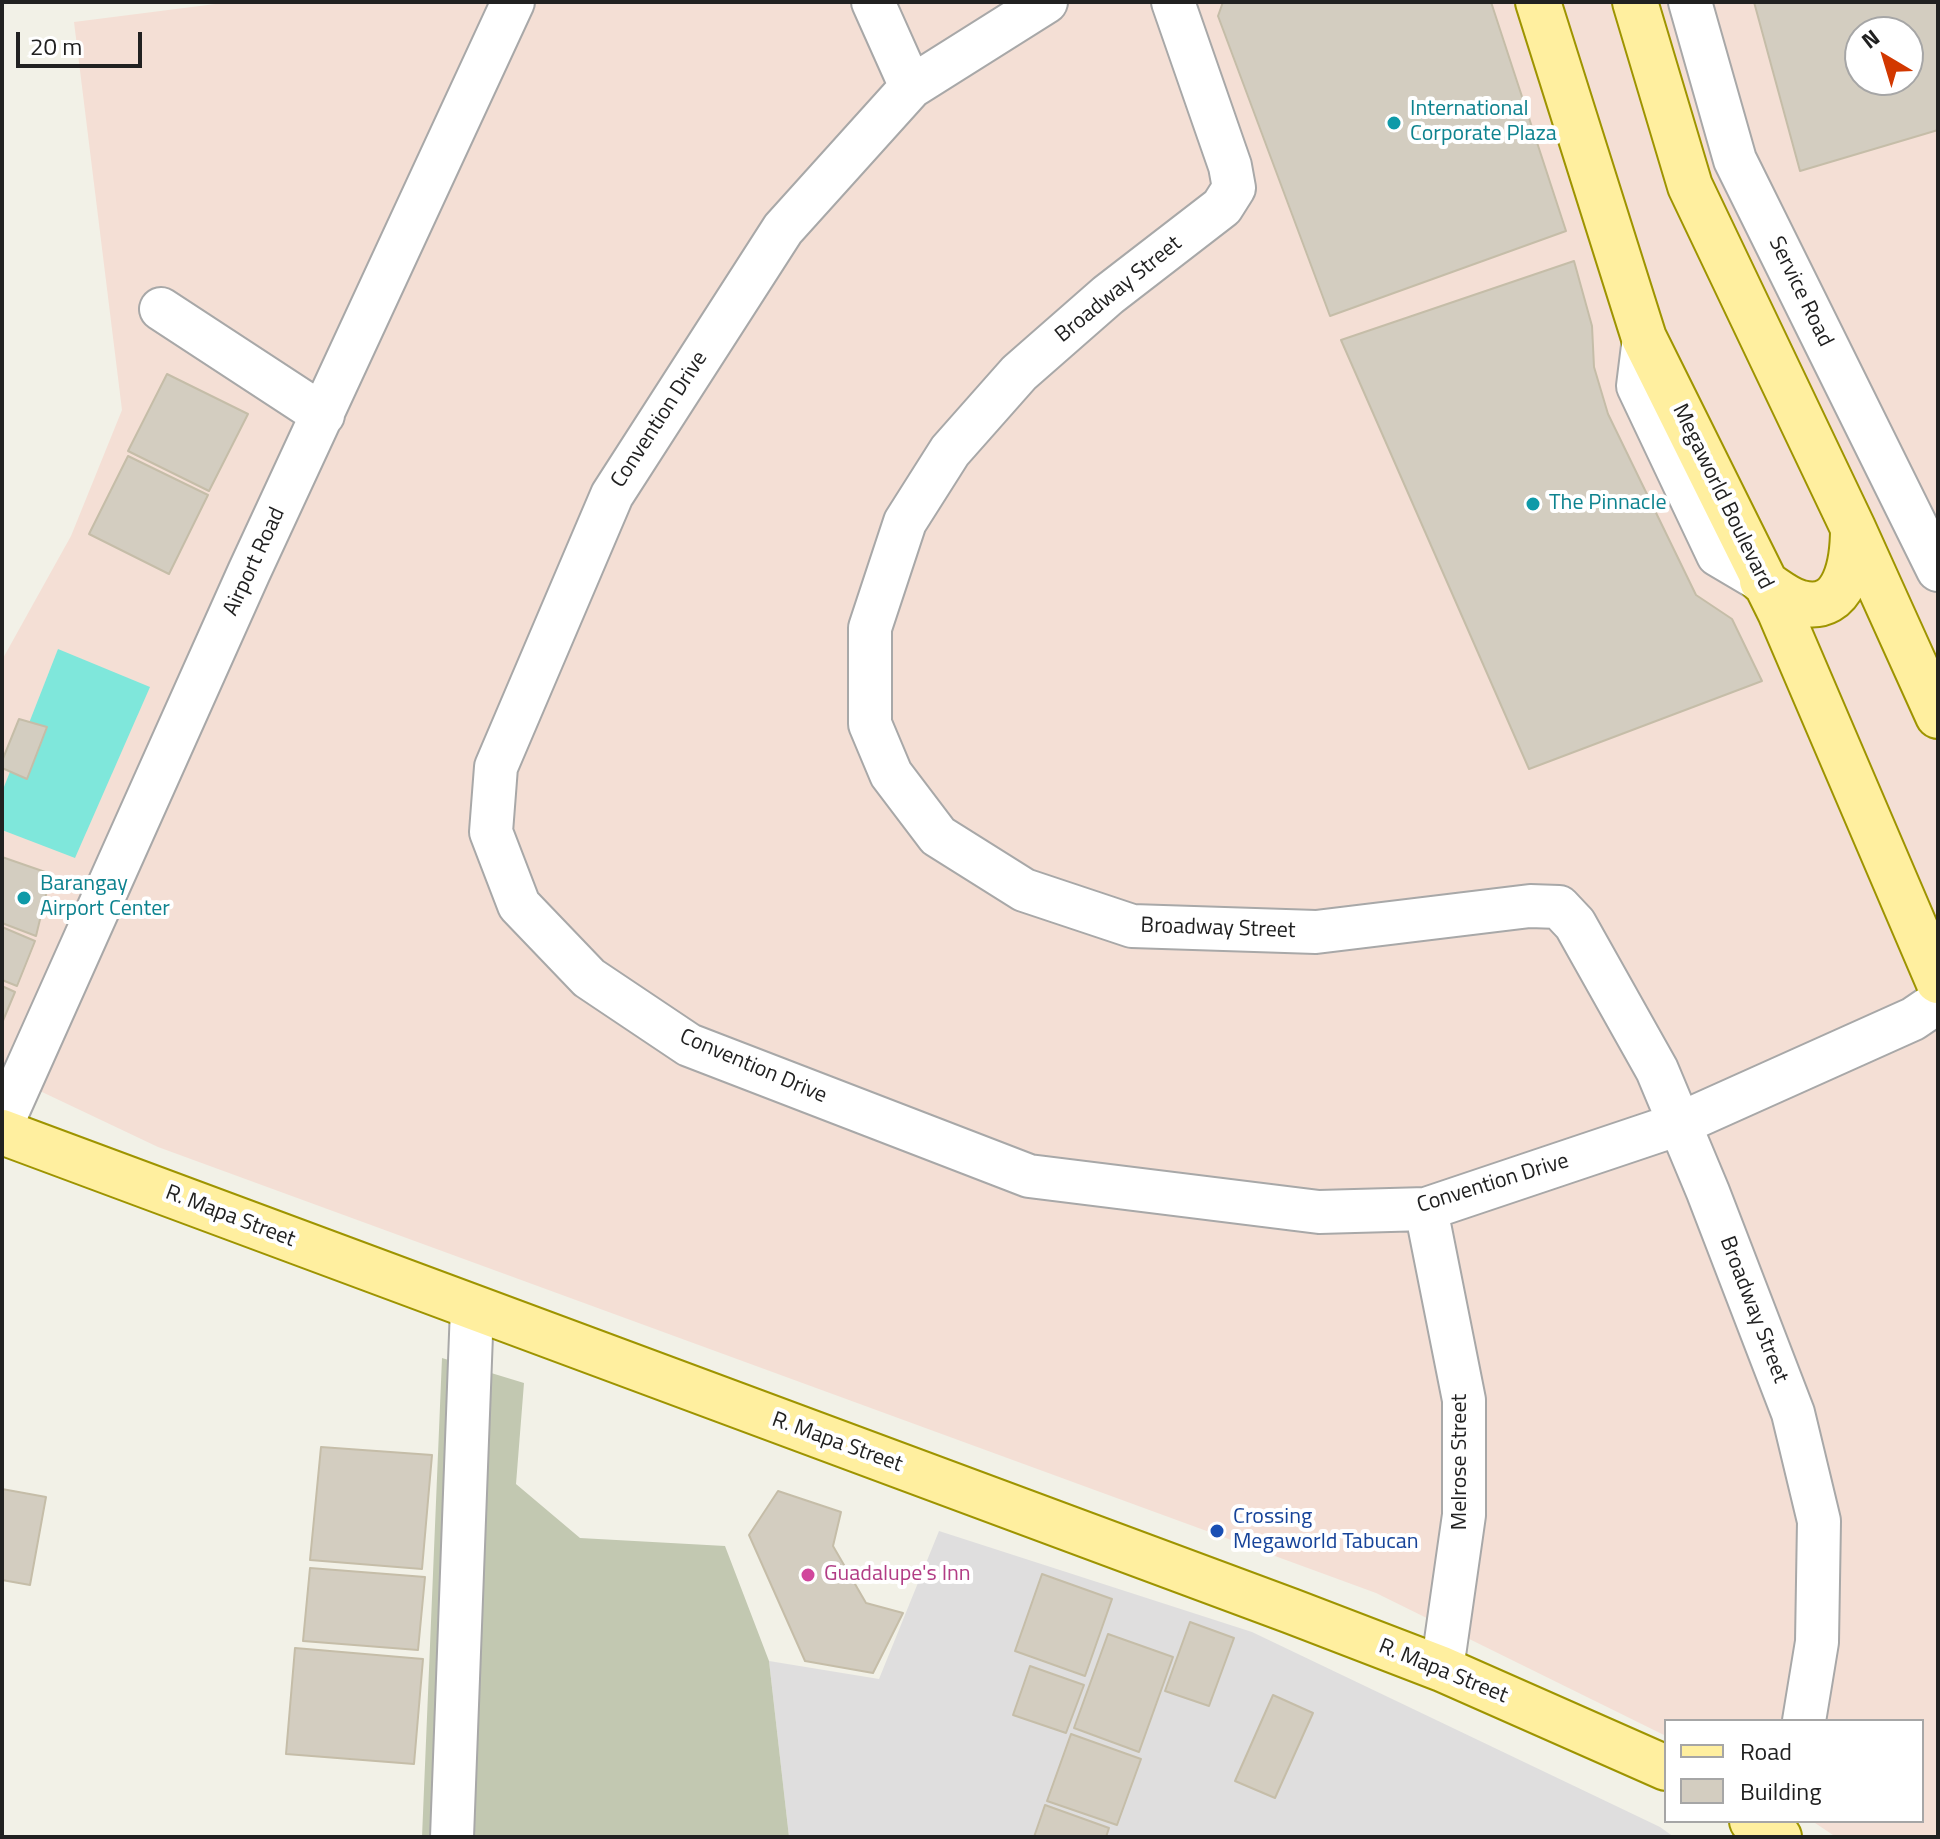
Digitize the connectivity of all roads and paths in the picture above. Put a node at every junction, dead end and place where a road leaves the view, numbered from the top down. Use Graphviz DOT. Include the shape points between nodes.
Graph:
graph roads {
  1 [pos="513,2"];
  2 [pos="873,2"];
  3 [pos="1046,2"];
  4 [pos="1173,2"];
  5 [pos="1538,2"];
  6 [pos="1635,2"];
  7 [pos="1690,2"];
  8 [pos="1716,2"];
  9 [pos="911,87"];
  10 [pos="1732,151"];
  11 [pos="161,309"];
  12 [pos="323,415"];
  13 [pos="1853,528"];
  14 [pos="1938,570"];
  15 [pos="1762,581"];
  16 [pos="1933,697"];
  17 [pos="1938,981"];
  18 [pos="1938,1002"];
  19 [pos="2,1124"];
  20 [pos="1679,1124"];
  21 [pos="2,1132"];
  22 [pos="1426,1209"];
  23 [pos="472,1308"];
  24 [pos="1442,1669"];
  25 [pos="1804,1719"];
  26 [pos="1664,1767"];
  27 [pos="1756,1823"];
  28 [pos="452,1837"];
  29 [pos="1781,1837"];
  1 -- 12 [label="street, Airport Road"];
  2 -- 9 [label="street"];
  3 -- 9 [label="street, Convention Drive"];
  4 -- 20 [label="street, Broadway Street" via="1234,188 1222,207 1108,295 1019,373 950,451 905,522 870,628 870,724 891,774 938,836 999,875 1024,890 1132,926 1316,932 1559,907 1575,924 1657,1070"];
  5 -- 15 [label="main road, Megaworld Boulevard" via="1644,338"];
  6 -- 13 [label="main road" via="1690,186"];
  7 -- 10 [label="street, Service Road"];
  8 -- 10 [label="street" via="1745,96"];
  9 -- 22 [label="street, Convention Drive" via="783,229 612,495 496,767 491,832 519,905 589,978 689,1045 1029,1176 1319,1212"];
  10 -- 14 [label="street, Service Road"];
  11 -- 12 [label="street"];
  12 -- 19 [label="street, Airport Road"];
  13 -- 15 [label="main road" via="1853,558 1835,597 1801,603"];
  13 -- 16 [label="main road"];
  15 -- 17 [label="main road, Megaworld Boulevard" via="1823,709"];
  18 -- 20 [label="street, Convention Drive" via="1913,1019"];
  20 -- 22 [label="street, Convention Drive"];
  20 -- 25 [label="street, Broadway Street" via="1793,1413 1819,1521 1817,1642"];
  21 -- 23 [label="main road, R. Mapa Street"];
  22 -- 24 [label="street, Melrose Street" via="1464,1400 1464,1515"];
  23 -- 24 [label="main road, R. Mapa Street"];
  23 -- 28 [label="street"];
  24 -- 26 [label="main road, R. Mapa Street"];
  27 -- 29 [label="main road"];
}
